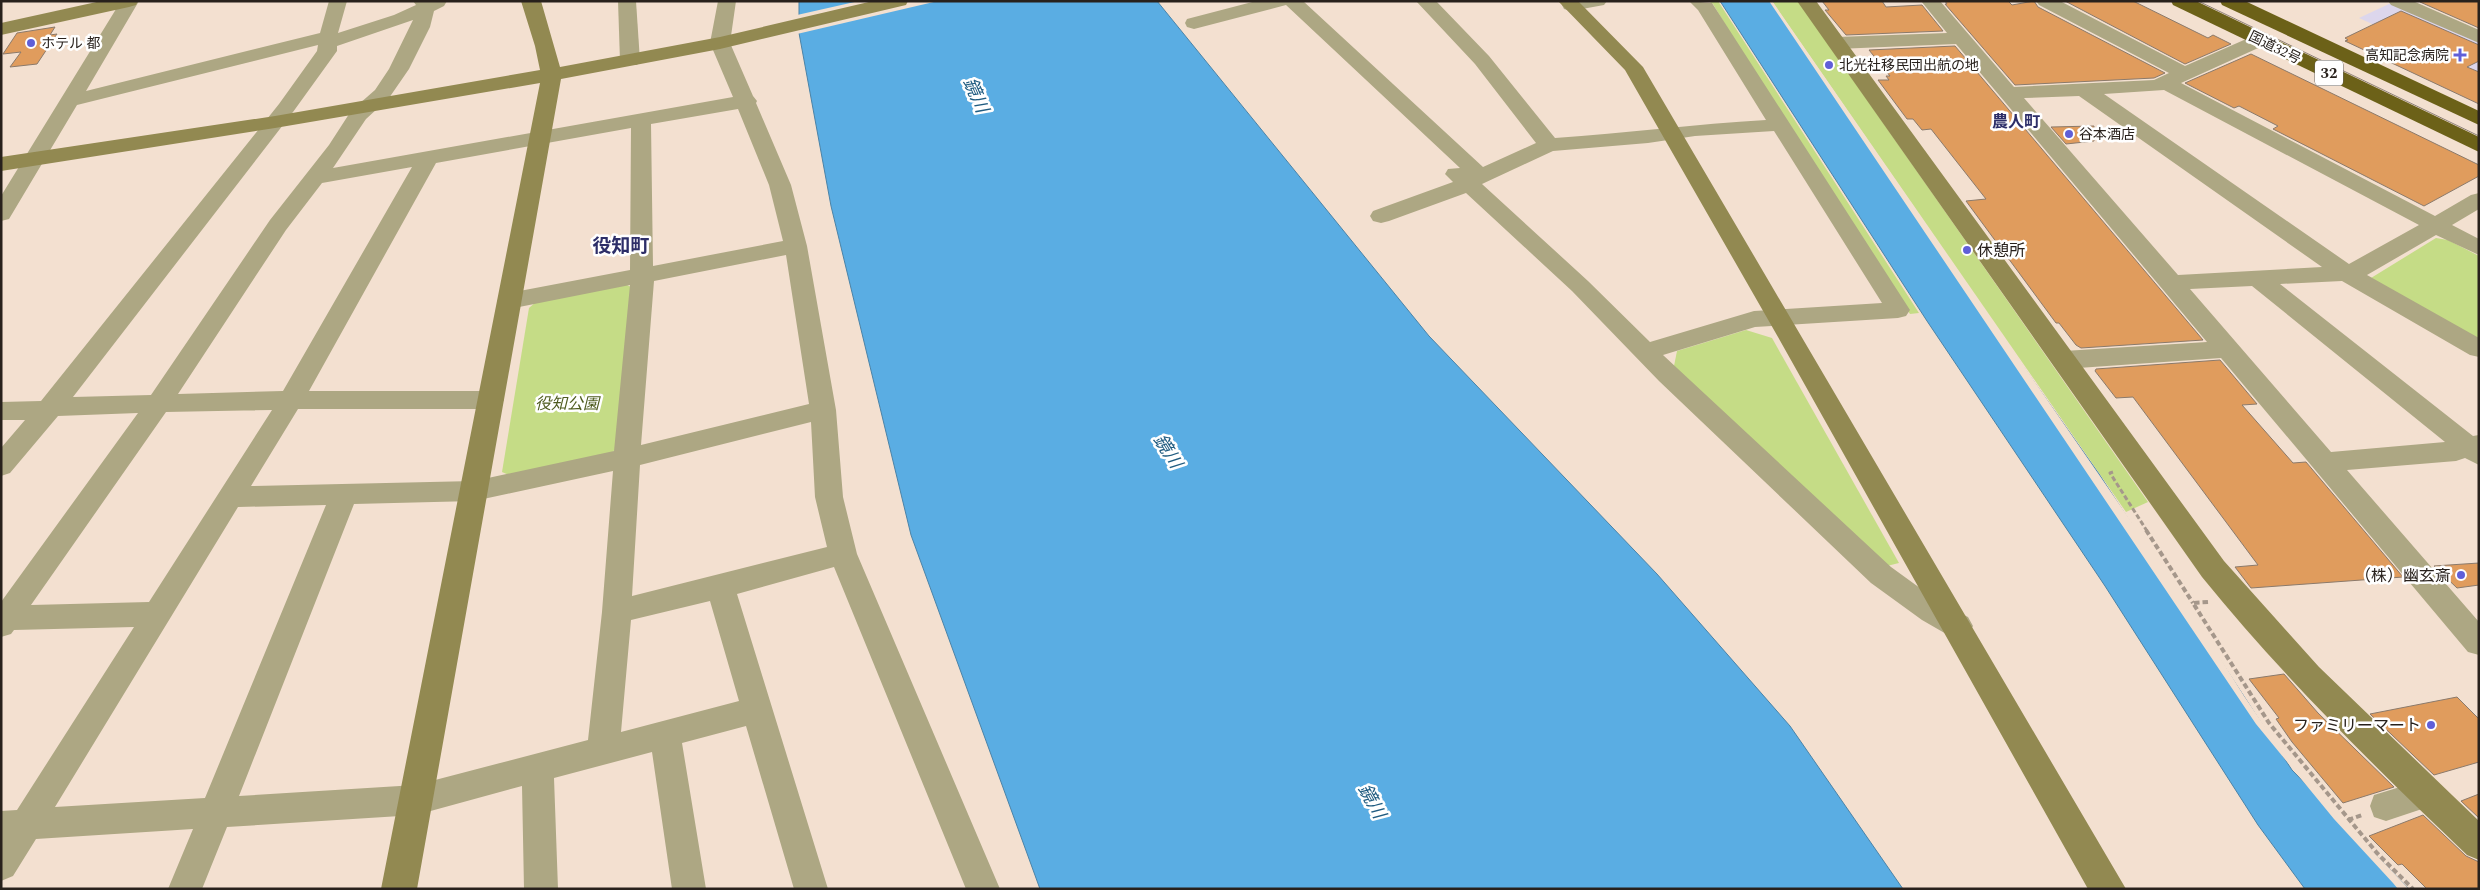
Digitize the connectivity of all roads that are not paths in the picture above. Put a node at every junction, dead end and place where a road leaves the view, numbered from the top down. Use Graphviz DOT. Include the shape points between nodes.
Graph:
graph roads {
  1 [pos="130,1"];
  2 [pos="338,1"];
  3 [pos="531,1"];
  4 [pos="627,1"];
  5 [pos="727,1"];
  6 [pos="899,1"];
  7 [pos="1292,1"];
  8 [pos="1425,1"];
  9 [pos="1598,1"];
  10 [pos="1698,1"];
  11 [pos="1806,1"];
  12 [pos="1930,1"];
  13 [pos="2045,1"];
  14 [pos="2180,1"];
  15 [pos="2229,1"];
  16 [pos="2397,1"];
  17 [pos="1278,2"];
  18 [pos="429,3"];
  19 [pos="1569,3"];
  20 [pos="1194,24"];
  21 [pos="1,29"];
  22 [pos="2479,37"];
  23 [pos="1962,38"];
  24 [pos="328,40"];
  25 [pos="2260,40"];
  26 [pos="720,43"];
  27 [pos="1837,43"];
  28 [pos="630,61"];
  29 [pos="2184,73"];
  30 [pos="552,75"];
  31 [pos="2164,82"];
  32 [pos="2084,90"];
  33 [pos="2009,92"];
  34 [pos="69,101"];
  35 [pos="747,102"];
  36 [pos="372,103"];
  37 [pos="2479,119"];
  38 [pos="641,121"];
  39 [pos="275,122"];
  40 [pos="1779,125"];
  41 [pos="1673,134"];
  42 [pos="540,139"];
  43 [pos="1549,145"];
  44 [pos="2479,145"];
  45 [pos="35,159"];
  46 [pos="427,159"];
  47 [pos="1,164"];
  48 [pos="314,178"];
  49 [pos="1474,180"];
  50 [pos="2479,200"];
  51 [pos="1,214"];
  52 [pos="1381,216"];
  53 [pos="2435,225"];
  54 [pos="796,246"];
  55 [pos="2479,248"];
  56 [pos="2346,273"];
  57 [pos="642,274"];
  58 [pos="2258,279"];
  59 [pos="2171,283"];
  60 [pos="510,300"];
  61 [pos="1778,317"];
  62 [pos="2479,349"];
  63 [pos="2228,350"];
  64 [pos="1645,352"];
  65 [pos="2064,360"];
  66 [pos="291,400"];
  67 [pos="490,400"];
  68 [pos="158,404"];
  69 [pos="50,408"];
  70 [pos="824,410"];
  71 [pos="1,412"];
  72 [pos="2476,449"];
  73 [pos="627,458"];
  74 [pos="2323,462"];
  75 [pos="1,466"];
  76 [pos="474,491"];
  77 [pos="344,495"];
  78 [pos="231,497"];
  79 [pos="843,554"];
  80 [pos="720,587"];
  81 [pos="617,612"];
  82 [pos="158,614"];
  83 [pos="4,622"];
  84 [pos="1958,626"];
  85 [pos="2479,643"];
  86 [pos="757,710"];
  87 [pos="665,736"];
  88 [pos="603,752"];
  89 [pos="538,769"];
  90 [pos="2426,794"];
  91 [pos="416,800"];
  92 [pos="2386,806"];
  93 [pos="215,813"];
  94 [pos="14,825"];
  95 [pos="2479,844"];
  96 [pos="1,865"];
  97 [pos="185,889"];
  98 [pos="399,889"];
  99 [pos="541,889"];
  100 [pos="689,889"];
  101 [pos="811,889"];
  102 [pos="983,889"];
  103 [pos="2108,889"];
  1 -- 21 [label="street"];
  1 -- 34 [label="street"];
  2 -- 24 [label="street"];
  3 -- 30 [label="street"];
  4 -- 28 [label="street"];
  5 -- 26 [label="street"];
  6 -- 26 [label="street"];
  7 -- 49 [label="street"];
  8 -- 43 [label="street" via="1482,60"];
  9 -- 19 [label="street"];
  10 -- 40 [label="street" via="1705,7"];
  11 -- 27 [label="street"];
  12 -- 23 [label="street"];
  13 -- 29 [label="street"];
  14 -- 25 [label="highway, 国道32号 / 32"];
  15 -- 37 [label="highway, 国道32号 / 32"];
  16 -- 22 [label="street"];
  17 -- 20 [label="street"];
  17 -- 49 [label="street"];
  18 -- 24 [label="street" via="401,19"];
  18 -- 36 [label="street" via="400,69"];
  19 -- 41 [label="street" via="1633,67"];
  23 -- 27 [label="street"];
  23 -- 33 [label="street"];
  24 -- 34 [label="street"];
  24 -- 39 [label="street" via="327,51"];
  25 -- 29 [label="street"];
  25 -- 44 [label="highway, 国道32号 / 32"];
  26 -- 28 [label="street"];
  26 -- 35 [label="street"];
  27 -- 65 [label="street"];
  28 -- 30 [label="street"];
  29 -- 31 [label="street"];
  30 -- 36 [label="street"];
  30 -- 42 [label="street"];
  31 -- 32 [label="street" via="2157,86"];
  31 -- 53 [label="street"];
  32 -- 33 [label="street"];
  32 -- 56 [label="street"];
  33 -- 59 [label="street"];
  34 -- 45 [label="street"];
  35 -- 38 [label="street"];
  35 -- 54 [label="street" via="780,185"];
  36 -- 39 [label="street"];
  36 -- 48 [label="street" via="358,115"];
  38 -- 42 [label="street"];
  38 -- 57 [label="street"];
  39 -- 45 [label="street"];
  39 -- 69 [label="street"];
  40 -- 41 [label="street"];
  40 -- 61 [label="street" via="1898,310"];
  41 -- 43 [label="street"];
  41 -- 61 [label="street"];
  42 -- 46 [label="street"];
  42 -- 60 [label="street"];
  43 -- 49 [label="street"];
  45 -- 47 [label="street"];
  45 -- 51 [label="street"];
  46 -- 48 [label="street"];
  46 -- 66 [label="street"];
  48 -- 68 [label="street" via="278,225"];
  49 -- 52 [label="street"];
  49 -- 64 [label="street"];
  50 -- 53 [label="street"];
  53 -- 55 [label="street"];
  53 -- 56 [label="street" via="2360,269"];
  54 -- 57 [label="street"];
  54 -- 70 [label="street"];
  56 -- 58 [label="street"];
  56 -- 62 [label="street"];
  57 -- 60 [label="street"];
  57 -- 73 [label="street"];
  58 -- 59 [label="street"];
  58 -- 72 [label="street"];
  59 -- 63 [label="street"];
  60 -- 67 [label="street"];
  61 -- 64 [label="street" via="1754,319"];
  61 -- 84 [label="street"];
  63 -- 65 [label="street"];
  63 -- 74 [label="street"];
  64 -- 84 [label="street" via="1881,575 1932,612"];
  65 -- 90 [label="street" via="2213,569 2252,618 2307,678"];
  66 -- 67 [label="street"];
  66 -- 68 [label="street"];
  66 -- 78 [label="street"];
  67 -- 76 [label="street"];
  68 -- 69 [label="street"];
  68 -- 83 [label="street"];
  69 -- 71 [label="street"];
  69 -- 75 [label="street"];
  70 -- 73 [label="street"];
  70 -- 79 [label="street" via="829,497"];
  72 -- 74 [label="street"];
  73 -- 76 [label="street"];
  73 -- 81 [label="street"];
  74 -- 85 [label="street"];
  76 -- 77 [label="street"];
  76 -- 91 [label="street"];
  77 -- 78 [label="street"];
  77 -- 93 [label="street"];
  78 -- 82 [label="street"];
  79 -- 80 [label="street"];
  79 -- 102 [label="street"];
  80 -- 81 [label="street"];
  80 -- 86 [label="street"];
  81 -- 88 [label="street"];
  82 -- 83 [label="street"];
  82 -- 94 [label="street"];
  84 -- 103 [label="street"];
  86 -- 87 [label="street"];
  86 -- 101 [label="street"];
  87 -- 88 [label="street"];
  87 -- 100 [label="street"];
  88 -- 89 [label="street"];
  89 -- 91 [label="street"];
  89 -- 99 [label="street"];
  90 -- 92 [label="street"];
  90 -- 95 [label="street"];
  91 -- 93 [label="street"];
  91 -- 98 [label="street"];
  93 -- 94 [label="street"];
  93 -- 97 [label="street"];
  94 -- 96 [label="street"];
}
